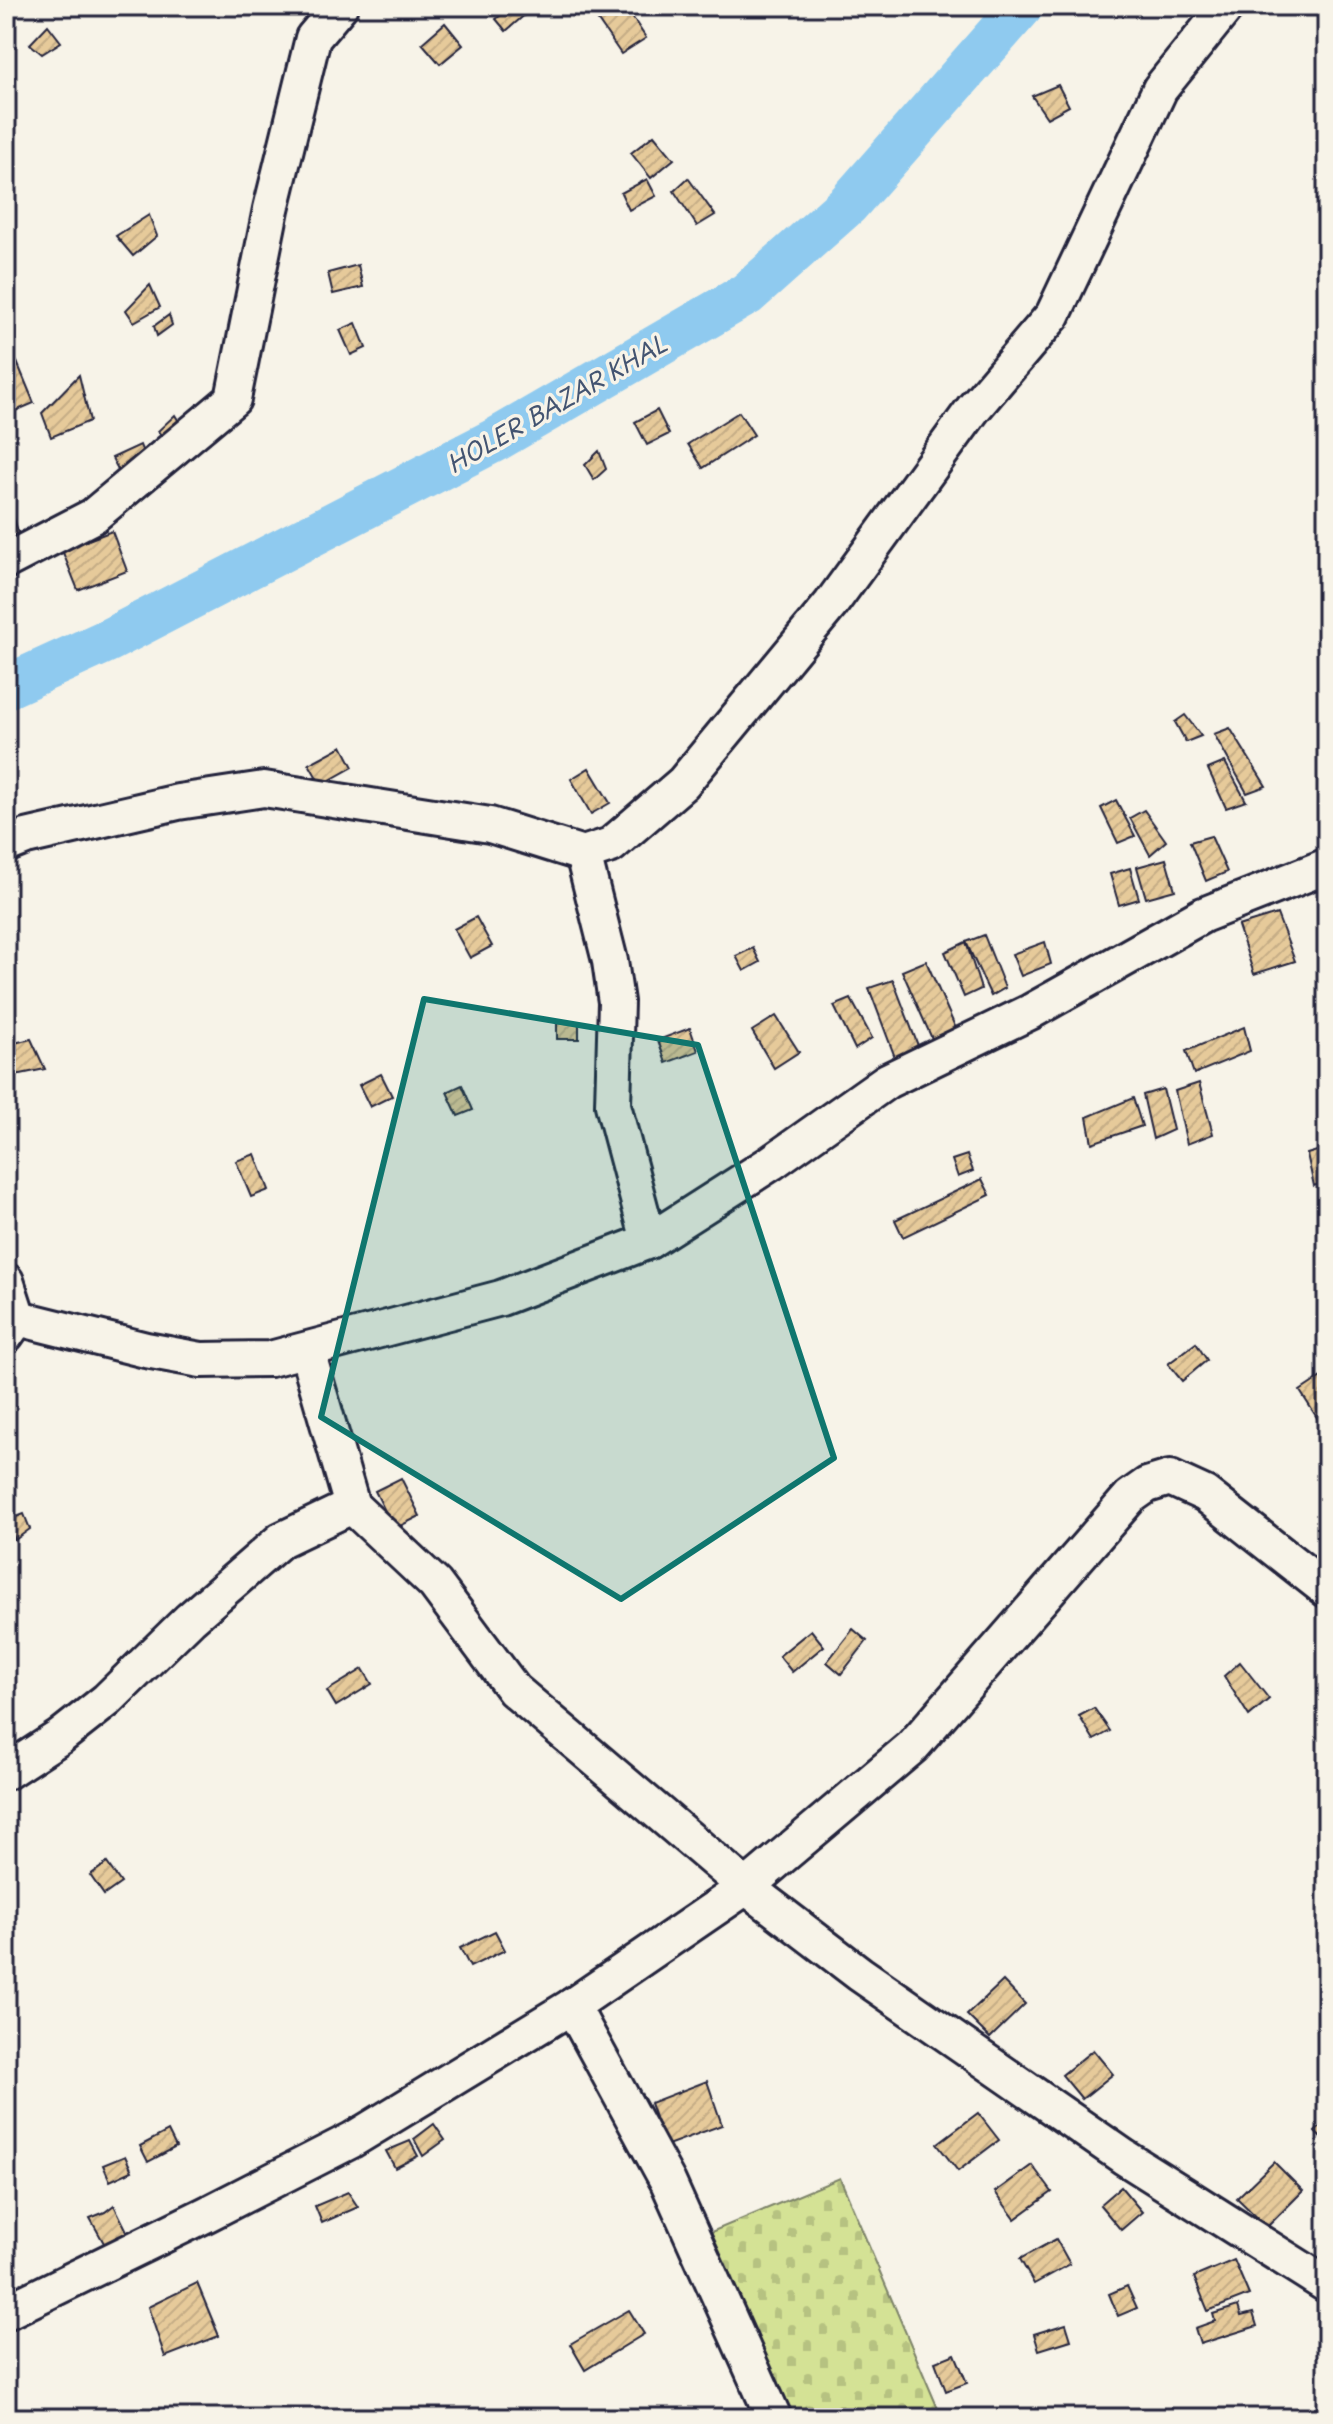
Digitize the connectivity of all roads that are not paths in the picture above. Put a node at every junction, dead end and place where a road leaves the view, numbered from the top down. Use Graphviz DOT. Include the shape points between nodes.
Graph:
graph roads {
  1 [pos="340,6"];
  2 [pos="1227,6"];
  3 [pos="6,561"];
  4 [pos="6,845"];
  5 [pos="583,854"];
  6 [pos="1327,866"];
  7 [pos="649,1241"];
  8 [pos="6,1281"];
  9 [pos="12,1326"];
  10 [pos="307,1351"];
  11 [pos="352,1506"];
  12 [pos="1327,1590"];
  13 [pos="6,1772"];
  14 [pos="746,1887"];
  15 [pos="572,2006"];
  16 [pos="1327,2285"];
  17 [pos="6,2312"];
  18 [pos="774,2418"];
  1 -- 3 [label="street" via="313,38 271,209 233,399 93,516"];
  2 -- 5 [label="street" via="1160,89 1053,315 973,409 831,604 683,783 611,845"];
  4 -- 5 [label="street" via="178,802 264,789 490,825"];
  5 -- 7 [label="street" via="616,1002 613,1105"];
  6 -- 7 [label="street" via="1203,915 1030,1012 887,1081"];
  7 -- 10 [label="street" via="501,1298"];
  8 -- 9 [label="street"];
  9 -- 10 [label="street" via="201,1360 270,1359"];
  10 -- 11 [label="street"];
  11 -- 13 [label="street" via="281,1540 107,1700"];
  11 -- 14 [label="street" via="435,1584 514,1690"];
  12 -- 14 [label="street" via="1205,1494 1170,1478 1147,1485 1130,1497 912,1747"];
  14 -- 15 [label="street"];
  14 -- 16 [label="street" via="860,1974 1112,2148"];
  15 -- 17 [label="street" via="352,2140"];
  15 -- 18 [label="street" via="668,2182"];
}
